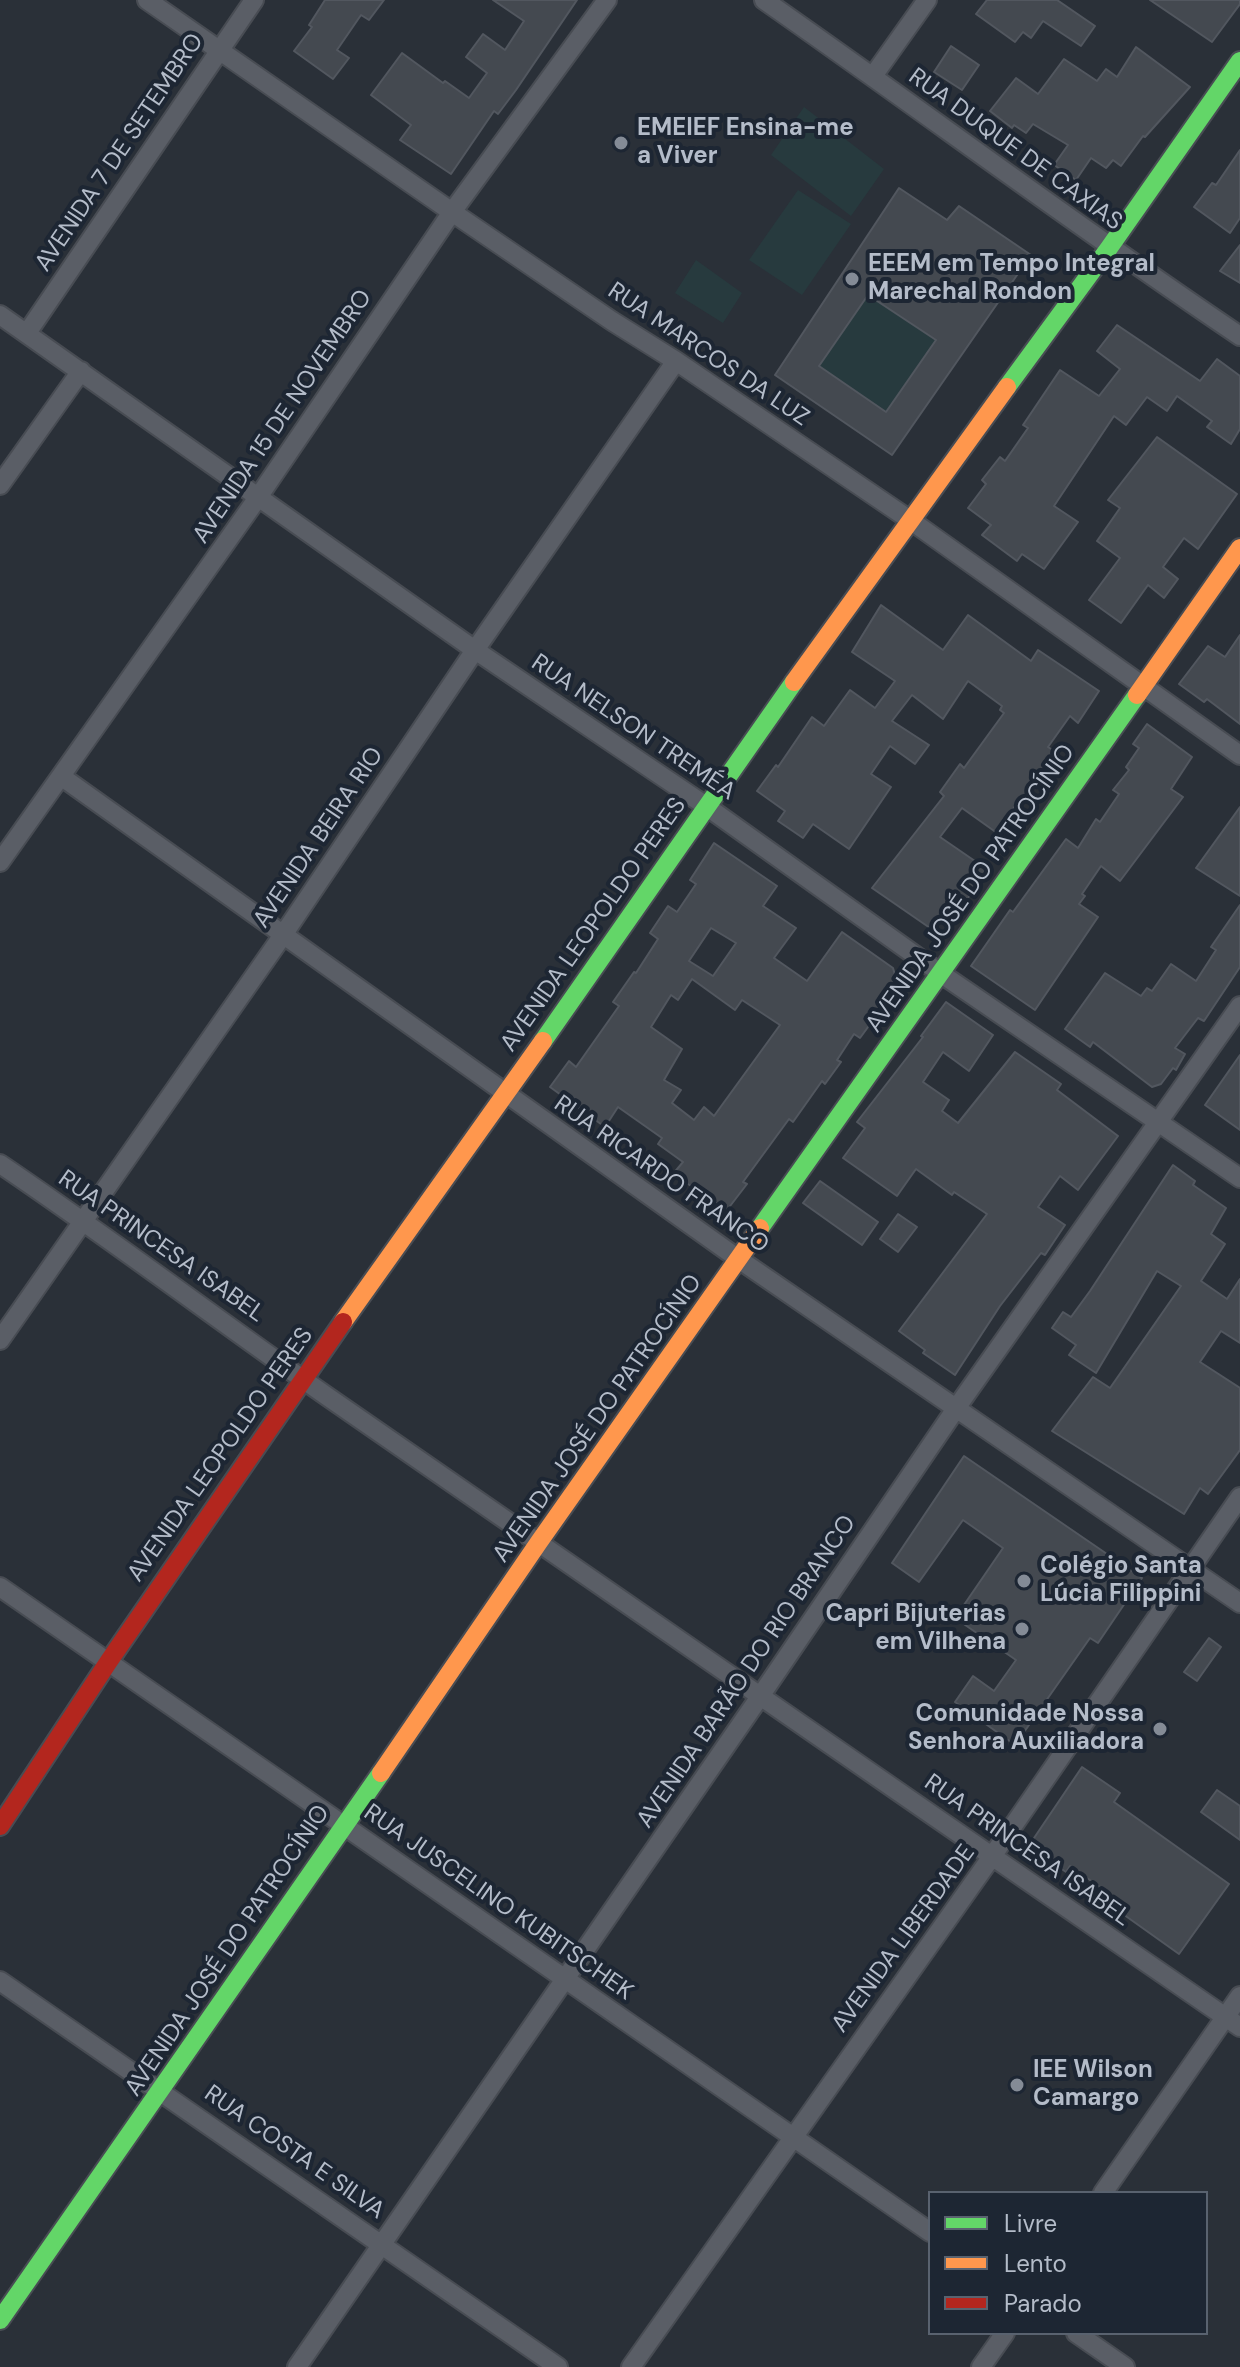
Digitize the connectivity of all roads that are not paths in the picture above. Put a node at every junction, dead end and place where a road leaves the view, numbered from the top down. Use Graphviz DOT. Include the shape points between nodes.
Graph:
graph roads {
  1 [pos="147,0"];
  2 [pos="254,0"];
  3 [pos="607,0"];
  4 [pos="764,0"];
  5 [pos="927,0"];
  6 [pos="219,50"];
  7 [pos="1240,61"];
  8 [pos="873,76"];
  9 [pos="452,212"];
  10 [pos="1109,248"];
  11 [pos="0,315"];
  12 [pos="27,333"];
  13 [pos="1240,336"];
  14 [pos="676,361"];
  15 [pos="81,371"];
  16 [pos="0,485"];
  17 [pos="259,496"];
  18 [pos="910,520"];
  19 [pos="1240,548"];
  20 [pos="475,650"];
  21 [pos="1144,686"];
  22 [pos="1240,755"];
  23 [pos="62,777"];
  24 [pos="706,806"];
  25 [pos="0,862"];
  26 [pos="283,935"];
  27 [pos="940,973"];
  28 [pos="1240,1006"];
  29 [pos="505,1095"];
  30 [pos="1160,1121"];
  31 [pos="0,1164"];
  32 [pos="1240,1178"];
  33 [pos="83,1220"];
  34 [pos="740,1260"];
  35 [pos="0,1340"];
  36 [pos="303,1377"];
  37 [pos="957,1407"];
  38 [pos="1240,1497"];
  39 [pos="539,1542"];
  40 [pos="1190,1568"];
  41 [pos="0,1587"];
  42 [pos="1240,1603"];
  43 [pos="109,1661"];
  44 [pos="759,1698"];
  45 [pos="343,1825"];
  46 [pos="0,1826"];
  47 [pos="993,1855"];
  48 [pos="564,1979"];
  49 [pos="0,1981"];
  50 [pos="1240,1996"];
  51 [pos="1233,2022"];
  52 [pos="162,2090"];
  53 [pos="792,2136"];
  54 [pos="1105,2191"];
  55 [pos="928,2231"];
  56 [pos="382,2243"];
  57 [pos="0,2320"];
  58 [pos="1004,2335"];
  59 [pos="1079,2335"];
  60 [pos="297,2367"];
  61 [pos="558,2367"];
  62 [pos="631,2367"];
  63 [pos="981,2367"];
  64 [pos="1125,2367"];
  1 -- 6 [label="street, RUA MARCOS DA LUZ"];
  2 -- 6 [label="street, AVENIDA 7 DE SETEMBRO"];
  3 -- 9 [label="street, AVENIDA 15 DE NOVEMBRO"];
  4 -- 8 [label="street, RUA DUQUE DE CAXIAS"];
  5 -- 8 [label="street"];
  6 -- 9 [label="street, RUA MARCOS DA LUZ"];
  6 -- 12 [label="street, AVENIDA 7 DE SETEMBRO"];
  7 -- 10 [label="street, AVENIDA LEOPOLDO PERES"];
  8 -- 10 [label="street, RUA DUQUE DE CAXIAS"];
  9 -- 14 [label="street, RUA MARCOS DA LUZ"];
  9 -- 17 [label="street, AVENIDA 15 DE NOVEMBRO"];
  10 -- 13 [label="street, RUA DUQUE DE CAXIAS"];
  10 -- 18 [label="street, AVENIDA LEOPOLDO PERES"];
  11 -- 12 [label="street, RUA NELSON TREMÉA"];
  12 -- 15 [label="street, RUA NELSON TREMÉA"];
  14 -- 18 [label="street, RUA MARCOS DA LUZ"];
  14 -- 20 [label="street, AVENIDA BEIRA RIO"];
  15 -- 16 [label="street"];
  15 -- 17 [label="street, RUA NELSON TREMÉA"];
  17 -- 20 [label="street, RUA NELSON TREMÉA"];
  17 -- 23 [label="street, AVENIDA 15 DE NOVEMBRO"];
  18 -- 21 [label="street, RUA MARCOS DA LUZ"];
  18 -- 24 [label="street, AVENIDA LEOPOLDO PERES"];
  19 -- 21 [label="street, AVENIDA JOSÉ DO PATROCÍNIO"];
  20 -- 24 [label="street, RUA NELSON TREMÉA"];
  20 -- 26 [label="street, AVENIDA BEIRA RIO"];
  21 -- 22 [label="street, RUA MARCOS DA LUZ"];
  21 -- 27 [label="street, AVENIDA JOSÉ DO PATROCÍNIO"];
  23 -- 25 [label="street, AVENIDA 15 DE NOVEMBRO"];
  23 -- 26 [label="street, RUA RICARDO FRANCO"];
  24 -- 27 [label="street, RUA NELSON TREMÉA"];
  24 -- 29 [label="street, AVENIDA LEOPOLDO PERES"];
  26 -- 29 [label="street, RUA RICARDO FRANCO"];
  26 -- 33 [label="street, AVENIDA BEIRA RIO"];
  27 -- 30 [label="street, RUA NELSON TREMÉA"];
  27 -- 34 [label="street, AVENIDA JOSÉ DO PATROCÍNIO"];
  28 -- 30 [label="street, AVENIDA BARÃO DO RIO BRANCO"];
  29 -- 34 [label="street, RUA RICARDO FRANCO"];
  29 -- 36 [label="street, AVENIDA LEOPOLDO PERES"];
  30 -- 32 [label="street, RUA NELSON TREMÉA"];
  30 -- 37 [label="street, AVENIDA BARÃO DO RIO BRANCO"];
  31 -- 33 [label="street, RUA PRINCESA ISABEL"];
  33 -- 35 [label="street, AVENIDA BEIRA RIO"];
  33 -- 36 [label="street, RUA PRINCESA ISABEL"];
  34 -- 37 [label="street, RUA RICARDO FRANCO"];
  34 -- 39 [label="street, AVENIDA JOSÉ DO PATROCÍNIO"];
  36 -- 39 [label="street, RUA PRINCESA ISABEL"];
  36 -- 43 [label="street, AVENIDA LEOPOLDO PERES"];
  37 -- 40 [label="street, RUA RICARDO FRANCO"];
  37 -- 44 [label="street, AVENIDA BARÃO DO RIO BRANCO"];
  38 -- 40 [label="street, AVENIDA LIBERDADE"];
  39 -- 44 [label="street, RUA PRINCESA ISABEL"];
  39 -- 45 [label="street, AVENIDA JOSÉ DO PATROCÍNIO"];
  40 -- 42 [label="street, RUA RICARDO FRANCO"];
  40 -- 47 [label="street, AVENIDA LIBERDADE"];
  41 -- 43 [label="street, RUA JUSCELINO KUBITSCHEK"];
  43 -- 45 [label="street, RUA JUSCELINO KUBITSCHEK"];
  43 -- 46 [label="street, AVENIDA LEOPOLDO PERES"];
  44 -- 47 [label="street, RUA PRINCESA ISABEL"];
  44 -- 48 [label="street, AVENIDA BARÃO DO RIO BRANCO"];
  45 -- 48 [label="street, RUA JUSCELINO KUBITSCHEK"];
  45 -- 52 [label="street, AVENIDA JOSÉ DO PATROCÍNIO"];
  47 -- 51 [label="street, RUA PRINCESA ISABEL"];
  47 -- 53 [label="street, AVENIDA LIBERDADE"];
  48 -- 53 [label="street, RUA JUSCELINO KUBITSCHEK"];
  48 -- 56 [label="street, AVENIDA BARÃO DO RIO BRANCO"];
  49 -- 52 [label="street, RUA COSTA E SILVA"];
  50 -- 51 [label="street"];
  51 -- 54 [label="street"];
  52 -- 56 [label="street, RUA COSTA E SILVA"];
  52 -- 57 [label="street, AVENIDA JOSÉ DO PATROCÍNIO"];
  53 -- 55 [label="street, RUA JUSCELINO KUBITSCHEK"];
  53 -- 62 [label="street, AVENIDA LIBERDADE"];
  56 -- 60 [label="street, AVENIDA BARÃO DO RIO BRANCO"];
  56 -- 61 [label="street, RUA COSTA E SILVA"];
  58 -- 63 [label="street"];
  59 -- 64 [label="street"];
}
